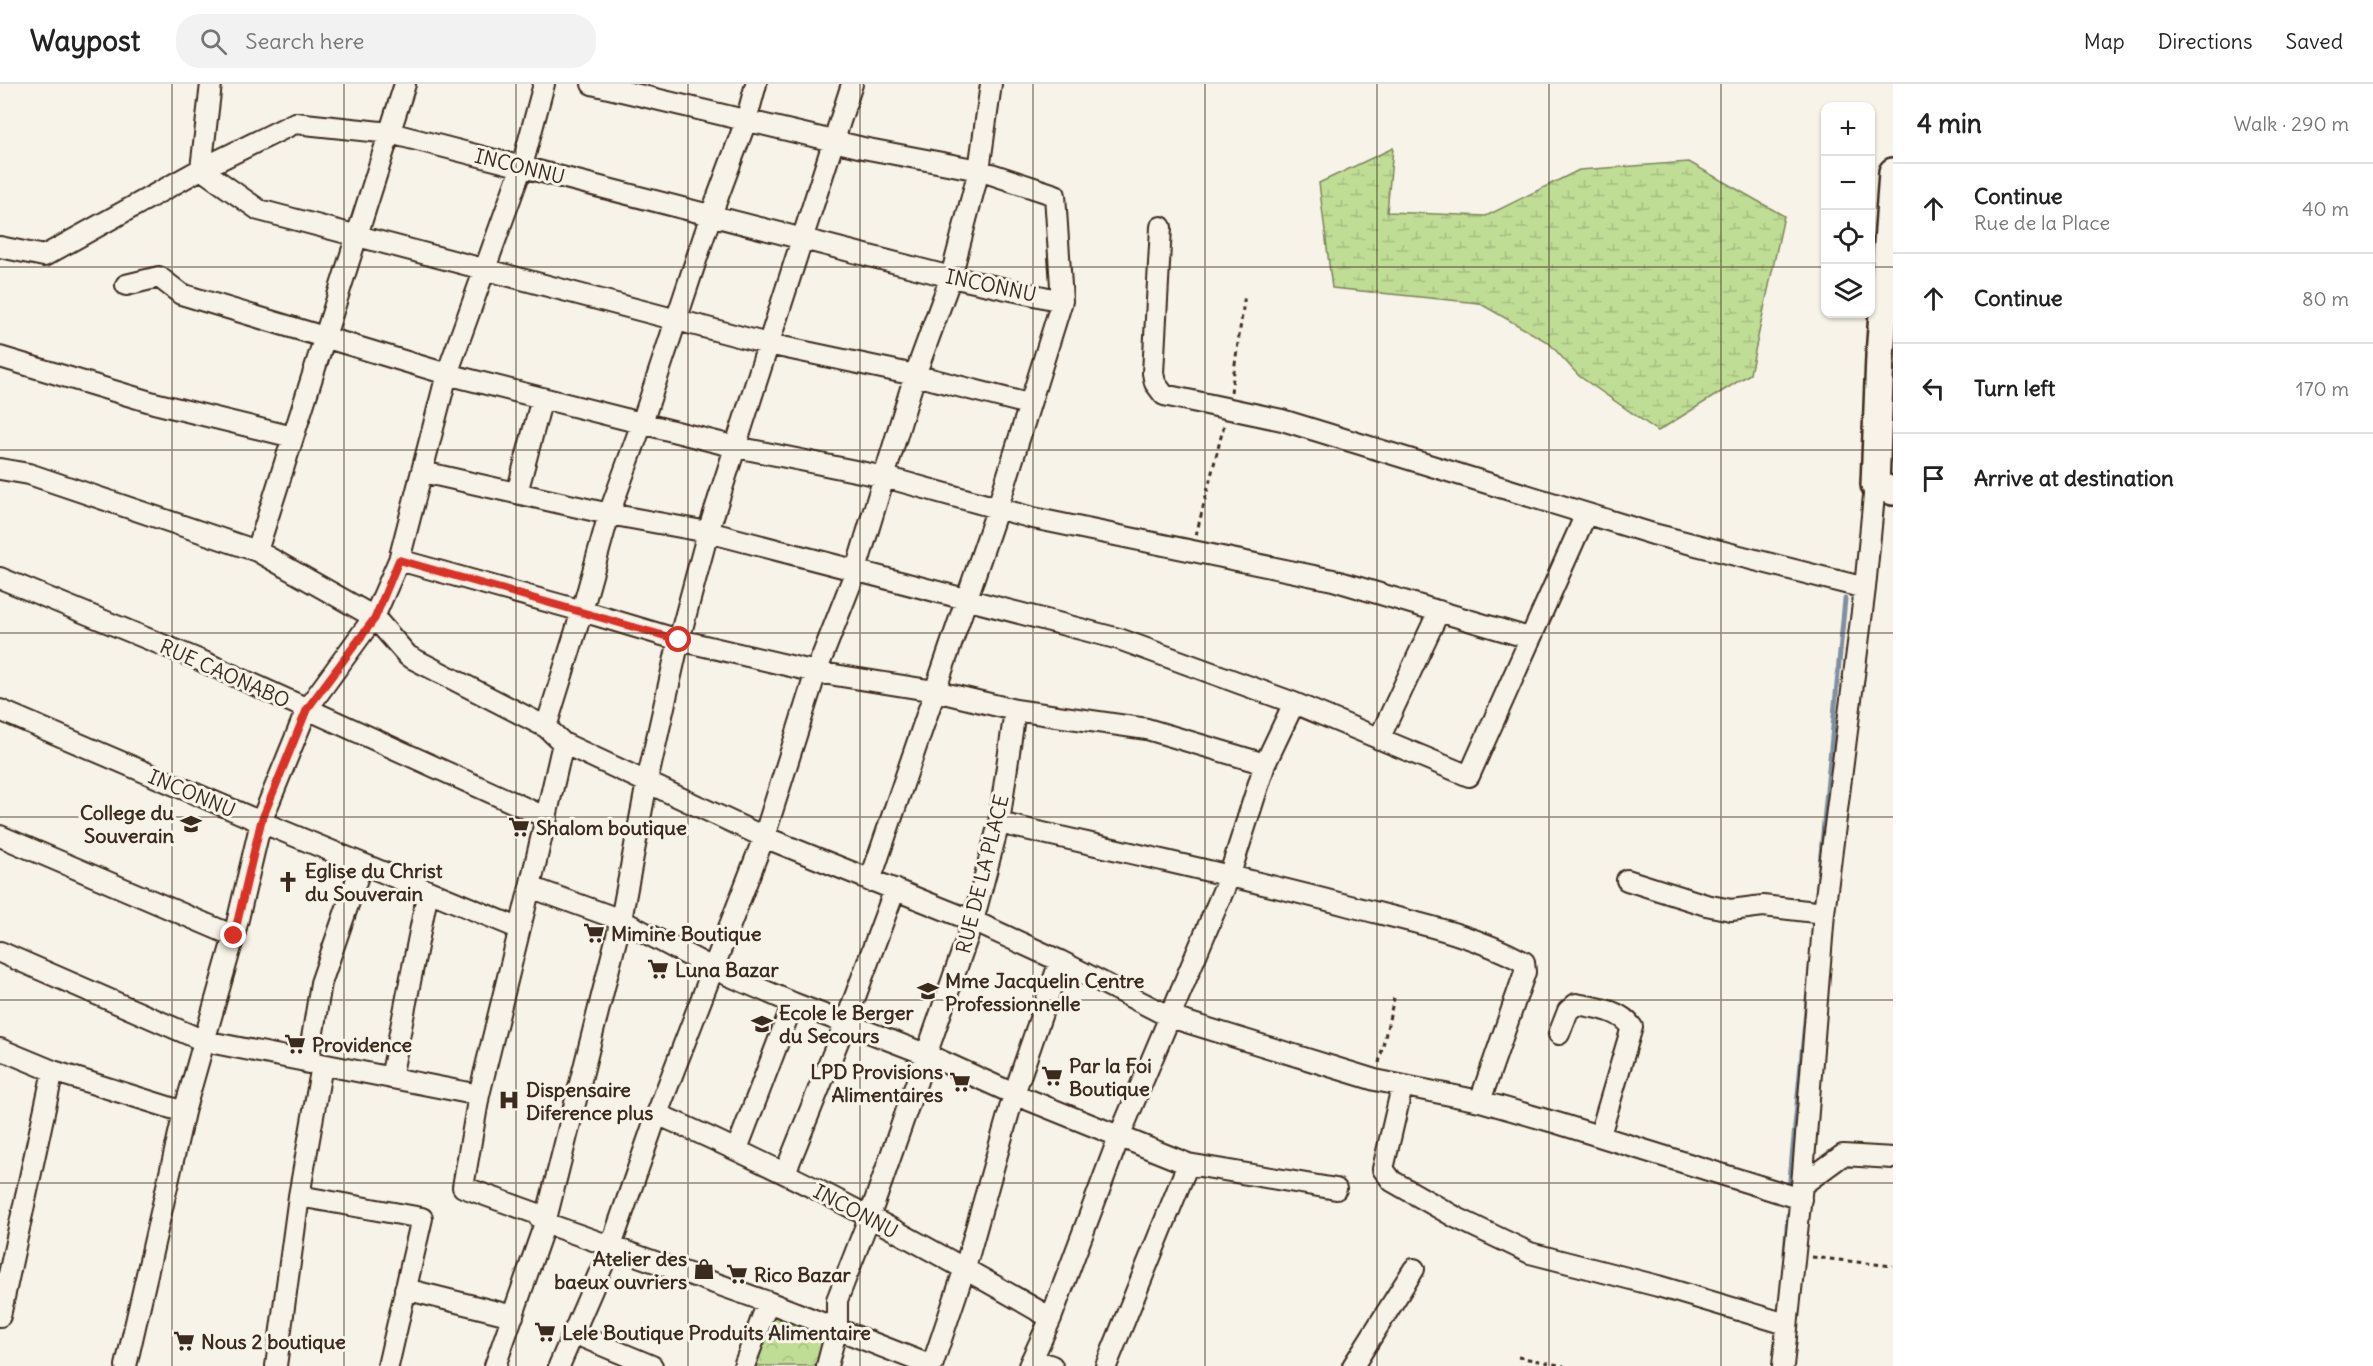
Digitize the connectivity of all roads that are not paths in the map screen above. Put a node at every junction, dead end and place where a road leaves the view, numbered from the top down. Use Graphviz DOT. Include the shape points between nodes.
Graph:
graph roads {
  1 [pos="211,84"];
  2 [pos="405,84"];
  3 [pos="544,84"];
  4 [pos="592,84"];
  5 [pos="756,84"];
  6 [pos="852,84"];
  7 [pos="987,85"];
  8 [pos="746,121"];
  9 [pos="390,133"];
  10 [pos="834,141"];
  11 [pos="522,166"];
  12 [pos="201,170"];
  13 [pos="979,170"];
  14 [pos="1893,172"];
  15 [pos="711,215"];
  16 [pos="1161,227"];
  17 [pos="356,237"];
  18 [pos="803,238"];
  19 [pos="0,247"];
  20 [pos="485,269"];
  21 [pos="951,277"];
  22 [pos="126,285"];
  23 [pos="1062,301"];
  24 [pos="675,321"];
  25 [pos="323,338"];
  26 [pos="768,344"];
  27 [pos="0,357"];
  28 [pos="447,374"];
  29 [pos="915,375"];
  30 [pos="542,398"];
  31 [pos="1028,404"];
  32 [pos="642,423"];
  33 [pos="293,437"];
  34 [pos="736,447"];
  35 [pos="0,469"];
  36 [pos="423,472"];
  37 [pos="885,477"];
  38 [pos="1884,488"];
  39 [pos="517,493"];
  40 [pos="997,510"];
  41 [pos="609,514"];
  42 [pos="1586,514"];
  43 [pos="708,532"];
  44 [pos="257,551"];
  45 [pos="399,560"];
  46 [pos="855,573"];
  47 [pos="0,578"];
  48 [pos="1865,588"];
  49 [pos="967,600"];
  50 [pos="582,611"];
  51 [pos="1439,611"];
  52 [pos="375,618"];
  53 [pos="1528,638"];
  54 [pos="679,640"];
  55 [pos="816,672"];
  56 [pos="935,691"];
  57 [pos="1294,703"];
  58 [pos="307,709"];
  59 [pos="0,710"];
  60 [pos="1015,710"];
  61 [pos="546,727"];
  62 [pos="1379,739"];
  63 [pos="563,743"];
  64 [pos="1265,764"];
  65 [pos="647,782"];
  66 [pos="547,818"];
  67 [pos="261,822"];
  68 [pos="999,823"];
  69 [pos="0,836"];
  70 [pos="764,837"];
  71 [pos="362,864"];
  72 [pos="1229,877"];
  73 [pos="1627,880"];
  74 [pos="870,881"];
  75 [pos="530,887"];
  76 [pos="895,889"];
  77 [pos="428,891"];
  78 [pos="1824,913"];
  79 [pos="621,920"];
  80 [pos="973,921"];
  81 [pos="518,928"];
  82 [pos="234,936"];
  83 [pos="0,952"];
  84 [pos="1060,961"];
  85 [pos="714,969"];
  86 [pos="793,1003"];
  87 [pos="1170,1017"];
  88 [pos="845,1024"];
  89 [pos="1559,1034"];
  90 [pos="204,1041"];
  91 [pos="0,1048"];
  92 [pos="928,1055"];
  93 [pos="315,1064"];
  94 [pos="53,1071"];
  95 [pos="391,1078"];
  96 [pos="1402,1087"];
  97 [pos="1014,1094"];
  98 [pos="479,1095"];
  99 [pos="1480,1101"];
  100 [pos="184,1112"];
  101 [pos="657,1114"];
  102 [pos="1600,1135"];
  103 [pos="1119,1137"];
  104 [pos="737,1149"];
  105 [pos="1893,1158"];
  106 [pos="1188,1164"];
  107 [pos="785,1173"];
  108 [pos="1336,1189"];
  109 [pos="1801,1192"];
  110 [pos="299,1196"];
  111 [pos="533,1214"];
  112 [pos="869,1218"];
  113 [pos="611,1246"];
  114 [pos="965,1268"];
  115 [pos="1414,1269"];
  116 [pos="405,1290"];
  117 [pos="768,1302"];
  118 [pos="0,1316"];
  119 [pos="513,1316"];
  120 [pos="1051,1318"];
  121 [pos="1786,1324"];
  122 [pos="837,1328"];
  123 [pos="573,1333"];
  124 [pos="1030,1363"];
  125 [pos="126,1366"];
  126 [pos="276,1366"];
  127 [pos="388,1366"];
  128 [pos="495,1366"];
  129 [pos="559,1366"];
  130 [pos="652,1366"];
  131 [pos="744,1366"];
  132 [pos="827,1366"];
  133 [pos="932,1366"];
  134 [pos="1052,1366"];
  135 [pos="1106,1366"];
  136 [pos="1353,1366"];
  137 [pos="1783,1366"];
  1 -- 12 [label="street"];
  2 -- 9 [label="street"];
  3 -- 11 [label="street"];
  4 -- 8 [label="street"];
  5 -- 8 [label="street"];
  6 -- 10 [label="street"];
  7 -- 13 [label="street"];
  8 -- 10 [label="street"];
  8 -- 15 [label="street"];
  9 -- 11 [label="street, INCONNU"];
  9 -- 12 [label="street, INCONNU" via="295,123"];
  9 -- 17 [label="street"];
  10 -- 13 [label="street"];
  10 -- 18 [label="street"];
  11 -- 15 [label="street, INCONNU"];
  11 -- 20 [label="street"];
  12 -- 17 [label="street" via="259,210"];
  12 -- 19 [label="street, INCONNU" via="44,256"];
  13 -- 21 [label="street"];
  13 -- 23 [label="street" via="1055,195"];
  14 -- 38 [label="main road" via="1880,356"];
  15 -- 18 [label="street, INCONNU"];
  15 -- 24 [label="street"];
  16 -- 42 [label="street" via="1153,373 1164,395 1282,420"];
  17 -- 20 [label="street"];
  17 -- 25 [label="street"];
  18 -- 21 [label="street, INCONNU"];
  18 -- 26 [label="street"];
  20 -- 24 [label="street"];
  20 -- 28 [label="street"];
  21 -- 23 [label="street, INCONNU"];
  21 -- 29 [label="street"];
  22 -- 25 [label="street" via="159,277 181,294"];
  23 -- 31 [label="street"];
  24 -- 26 [label="street"];
  24 -- 32 [label="street"];
  25 -- 28 [label="street"];
  25 -- 33 [label="street"];
  26 -- 29 [label="street"];
  26 -- 34 [label="street"];
  27 -- 33 [label="street" via="154,403"];
  28 -- 30 [label="street"];
  28 -- 36 [label="street"];
  29 -- 31 [label="street"];
  29 -- 37 [label="street"];
  30 -- 32 [label="street"];
  30 -- 39 [label="street"];
  31 -- 40 [label="street"];
  32 -- 34 [label="street"];
  32 -- 41 [label="street"];
  33 -- 44 [label="street"];
  34 -- 37 [label="street"];
  34 -- 43 [label="street"];
  35 -- 44 [label="street" via="29,474"];
  36 -- 39 [label="street"];
  36 -- 45 [label="street"];
  37 -- 40 [label="street"];
  37 -- 46 [label="street"];
  38 -- 48 [label="street"];
  39 -- 41 [label="street"];
  40 -- 49 [label="street"];
  40 -- 51 [label="street" via="1333,580"];
  41 -- 43 [label="street"];
  41 -- 50 [label="street"];
  42 -- 48 [label="street"];
  42 -- 53 [label="street"];
  43 -- 46 [label="street"];
  43 -- 54 [label="street"];
  44 -- 52 [label="street"];
  45 -- 50 [label="street"];
  45 -- 52 [label="street"];
  46 -- 49 [label="street"];
  46 -- 55 [label="street"];
  47 -- 58 [label="street, RUE CAONABO"];
  48 -- 78 [label="street"];
  49 -- 56 [label="street"];
  49 -- 57 [label="street" via="1119,639"];
  50 -- 54 [label="street"];
  50 -- 61 [label="street"];
  51 -- 53 [label="street"];
  51 -- 62 [label="street"];
  52 -- 58 [label="street"];
  52 -- 61 [label="street" via="408,656"];
  53 -- 62 [label="street" via="1468,776"];
  54 -- 55 [label="street"];
  54 -- 65 [label="street"];
  55 -- 56 [label="street"];
  55 -- 70 [label="street"];
  56 -- 60 [label="street"];
  56 -- 74 [label="street"];
  57 -- 62 [label="street"];
  57 -- 64 [label="street"];
  58 -- 66 [label="street, RUE CAONABO"];
  58 -- 67 [label="street"];
  59 -- 67 [label="street, INCONNU"];
  60 -- 64 [label="street" via="1147,729"];
  60 -- 68 [label="street, RUE DE LA PLACE"];
  61 -- 63 [label="street"];
  63 -- 65 [label="street"];
  63 -- 66 [label="street"];
  64 -- 72 [label="street"];
  65 -- 70 [label="street"];
  65 -- 79 [label="street"];
  66 -- 75 [label="street"];
  67 -- 71 [label="street, INCONNU"];
  67 -- 82 [label="street"];
  68 -- 72 [label="street"];
  68 -- 80 [label="street, RUE DE LA PLACE"];
  69 -- 82 [label="street"];
  70 -- 74 [label="street"];
  70 -- 85 [label="street"];
  71 -- 77 [label="street, INCONNU"];
  71 -- 93 [label="street" via="321,982"];
  72 -- 87 [label="street"];
  72 -- 99 [label="street" via="1442,930 1524,962 1525,972"];
  73 -- 78 [label="street" via="1731,910 1763,906"];
  74 -- 76 [label="street"];
  75 -- 79 [label="street"];
  75 -- 81 [label="street"];
  76 -- 80 [label="street"];
  76 -- 88 [label="street"];
  77 -- 81 [label="street, INCONNU"];
  77 -- 95 [label="street"];
  78 -- 109 [label="street"];
  79 -- 85 [label="street"];
  79 -- 111 [label="street"];
  80 -- 84 [label="street"];
  80 -- 92 [label="street, RUE DE LA PLACE"];
  81 -- 98 [label="street"];
  82 -- 90 [label="street"];
  83 -- 90 [label="street"];
  84 -- 87 [label="street"];
  84 -- 97 [label="street"];
  85 -- 86 [label="street"];
  85 -- 101 [label="street"];
  86 -- 88 [label="street"];
  86 -- 104 [label="street"];
  87 -- 96 [label="street"];
  87 -- 103 [label="street"];
  88 -- 92 [label="street"];
  88 -- 107 [label="street"];
  89 -- 102 [label="street" via="1568,1011 1576,1004 1611,1011 1632,1027"];
  90 -- 93 [label="street"];
  90 -- 100 [label="street"];
  91 -- 94 [label="street"];
  92 -- 97 [label="street"];
  92 -- 112 [label="street, RUE DE LA PLACE"];
  93 -- 95 [label="street"];
  93 -- 110 [label="street"];
  94 -- 100 [label="street"];
  94 -- 118 [label="street"];
  95 -- 98 [label="street"];
  96 -- 99 [label="street"];
  96 -- 121 [label="street" via="1383,1169 1392,1180 1457,1218 1530,1253"];
  97 -- 103 [label="street"];
  97 -- 114 [label="street"];
  98 -- 111 [label="street" via="463,1187"];
  99 -- 102 [label="street"];
  100 -- 125 [label="street"];
  101 -- 104 [label="street, INCONNU"];
  101 -- 113 [label="street"];
  102 -- 109 [label="street"];
  103 -- 106 [label="street"];
  103 -- 120 [label="street"];
  104 -- 107 [label="street, INCONNU"];
  105 -- 109 [label="street" via="1843,1155"];
  106 -- 108 [label="street"];
  106 -- 135 [label="street"];
  107 -- 112 [label="street, INCONNU"];
  109 -- 121 [label="street"];
  110 -- 116 [label="street" via="422,1218"];
  110 -- 126 [label="street"];
  111 -- 113 [label="street"];
  111 -- 119 [label="street"];
  112 -- 114 [label="street, INCONNU"];
  112 -- 122 [label="street, RUE DE LA PLACE" via="837,1300"];
  113 -- 117 [label="street"];
  113 -- 123 [label="street"];
  114 -- 120 [label="street, INCONNU"];
  114 -- 133 [label="street"];
  115 -- 136 [label="street"];
  116 -- 119 [label="street"];
  116 -- 127 [label="street"];
  117 -- 122 [label="street"];
  117 -- 131 [label="street"];
  119 -- 128 [label="street"];
  120 -- 124 [label="street"];
  121 -- 137 [label="street"];
  122 -- 132 [label="street, RUE DE LA PLACE"];
  122 -- 133 [label="street"];
  123 -- 129 [label="street"];
  123 -- 130 [label="street"];
  124 -- 134 [label="street"];
}
